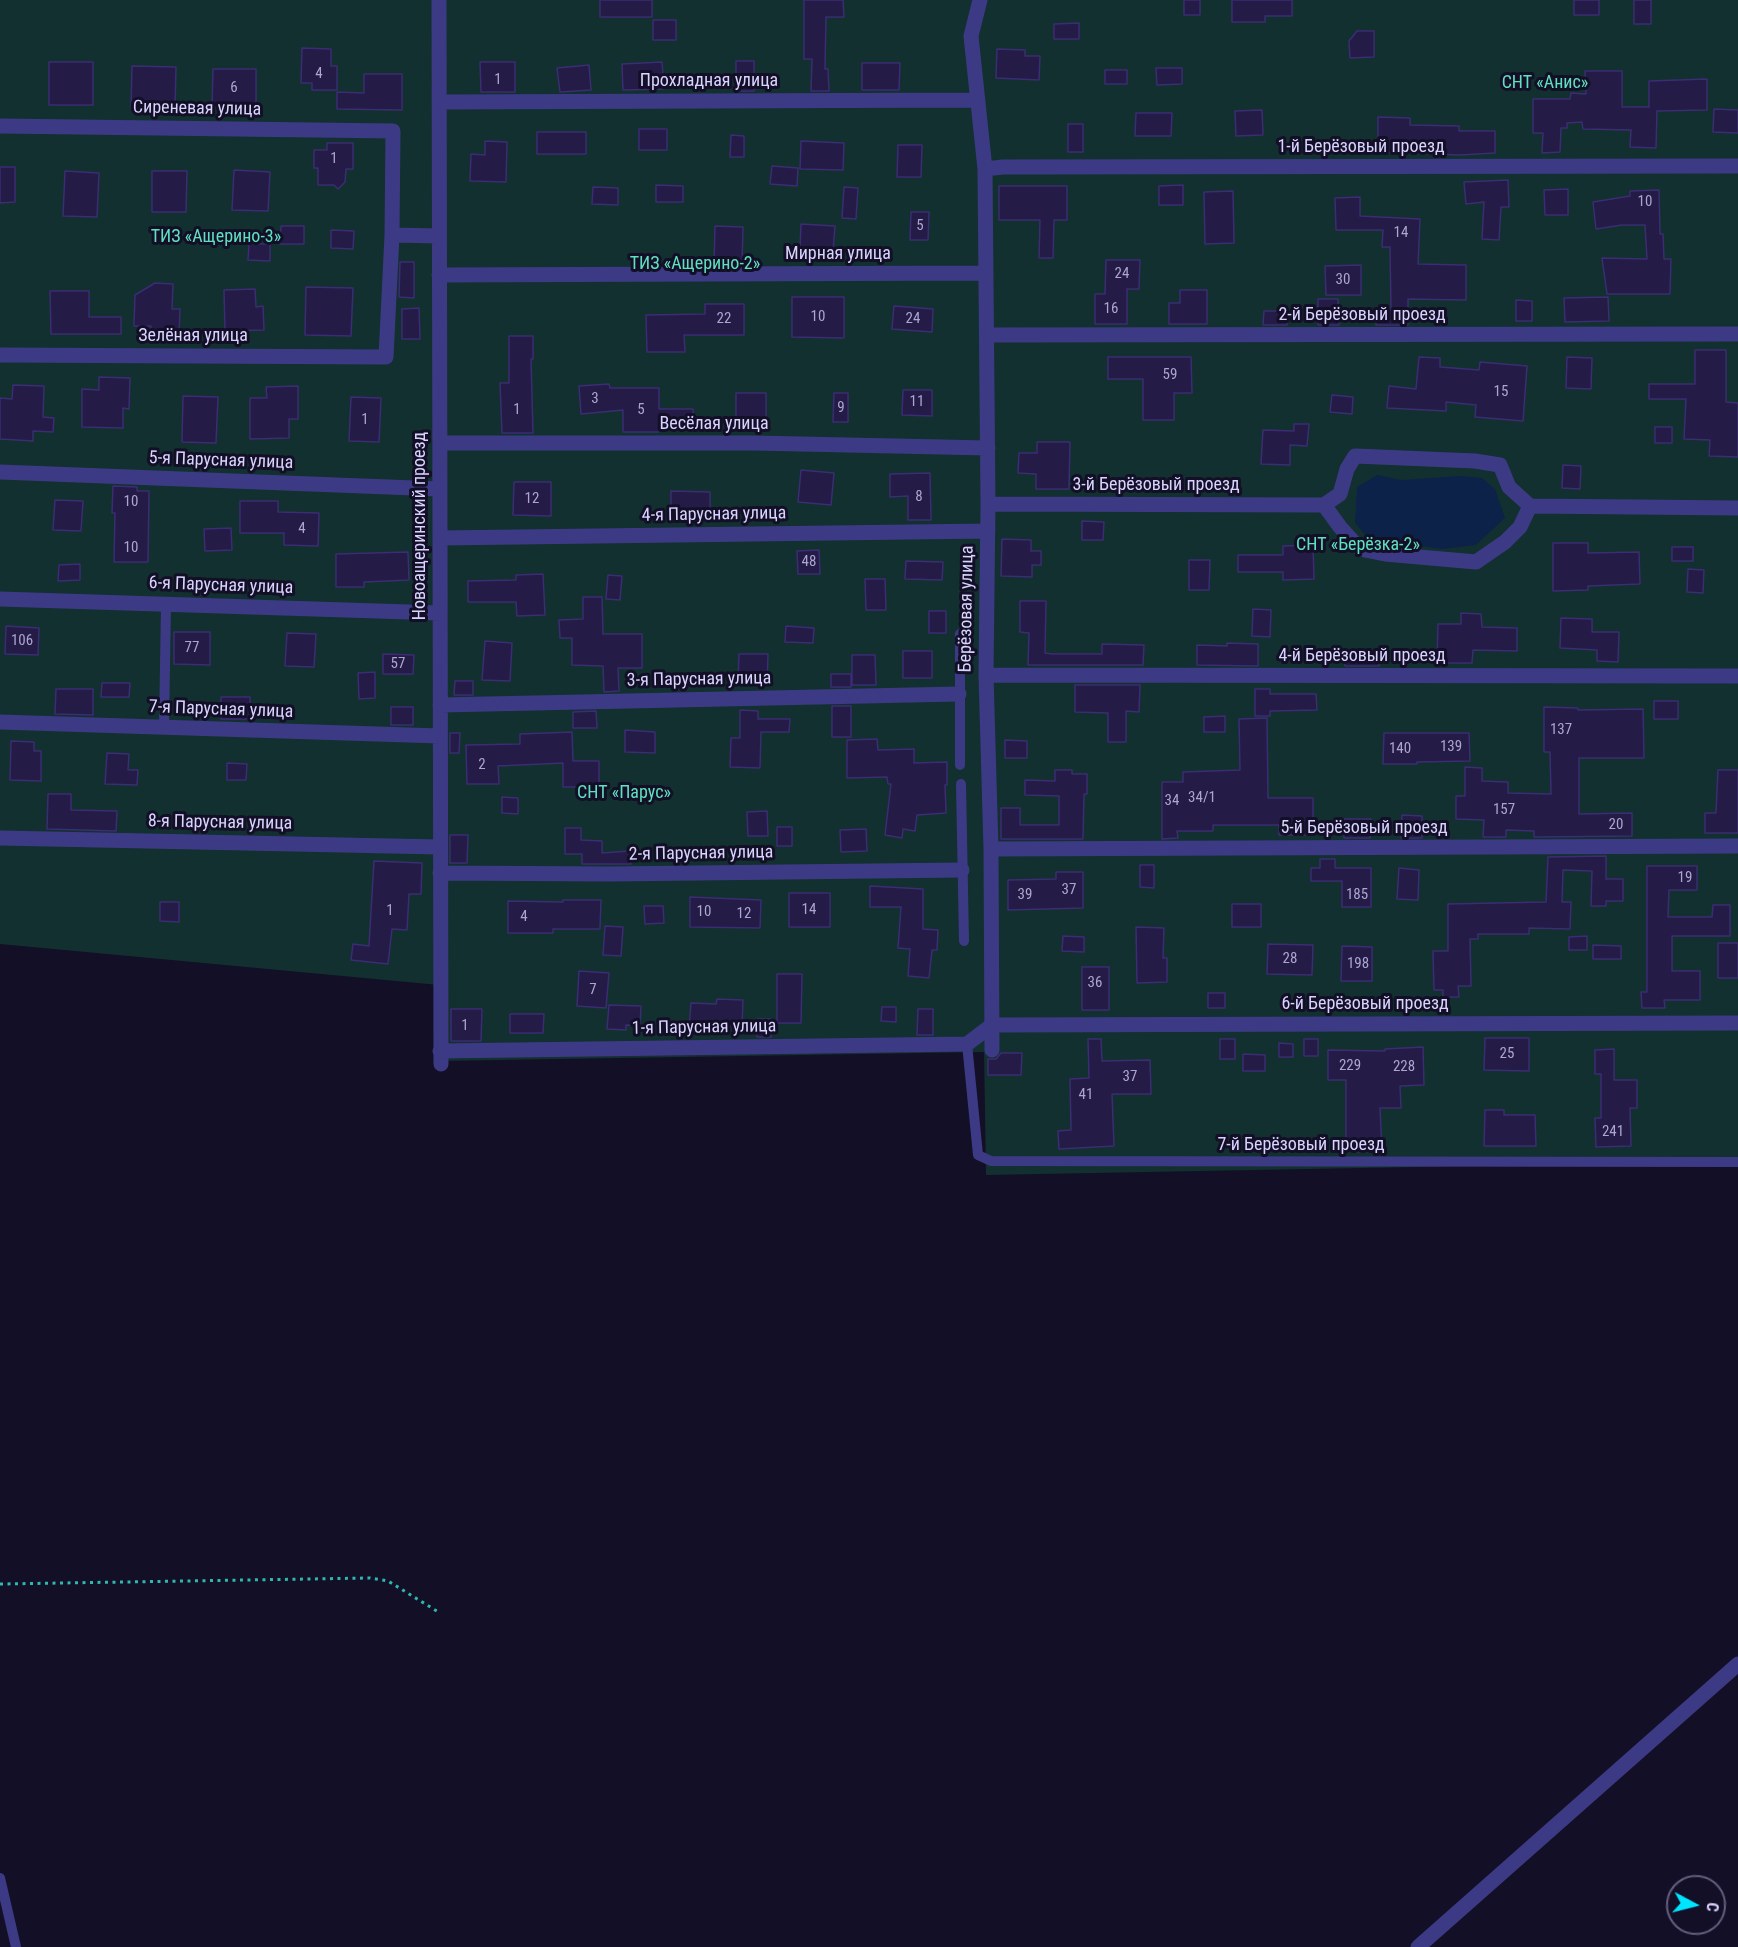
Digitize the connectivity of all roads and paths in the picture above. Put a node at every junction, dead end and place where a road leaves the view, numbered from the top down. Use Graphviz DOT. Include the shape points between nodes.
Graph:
graph roads {
  1 [pos="439,0"];
  2 [pos="980,0"];
  3 [pos="978,100"];
  4 [pos="440,102"];
  5 [pos="0,126"];
  6 [pos="1738,166"];
  7 [pos="985,169"];
  8 [pos="392,235"];
  9 [pos="440,236"];
  10 [pos="985,273"];
  11 [pos="439,275"];
  12 [pos="1738,334"];
  13 [pos="987,335"];
  14 [pos="0,355"];
  15 [pos="440,443"];
  16 [pos="988,448"];
  17 [pos="0,471"];
  18 [pos="440,489"];
  19 [pos="988,504"];
  20 [pos="1324,505"];
  21 [pos="1530,506"];
  22 [pos="1738,508"];
  23 [pos="988,531"];
  24 [pos="440,538"];
  25 [pos="0,599"];
  26 [pos="166,604"];
  27 [pos="440,613"];
  28 [pos="960,634"];
  29 [pos="986,675"];
  30 [pos="1738,676"];
  31 [pos="959,694"];
  32 [pos="440,705"];
  33 [pos="0,722"];
  34 [pos="164,727"];
  35 [pos="440,736"];
  36 [pos="960,765"];
  37 [pos="961,784"];
  38 [pos="0,838"];
  39 [pos="1738,846"];
  40 [pos="440,847"];
  41 [pos="991,849"];
  42 [pos="962,870"];
  43 [pos="440,873"];
  44 [pos="964,941"];
  45 [pos="1738,1023"];
  46 [pos="992,1025"];
  47 [pos="968,1044"];
  48 [pos="992,1050"];
  49 [pos="440,1058"];
  50 [pos="1738,1162"];
  51 [pos="0,1584"];
  52 [pos="440,1613"];
  53 [pos="1738,1664"];
  54 [pos="0,1878"];
  55 [pos="1421,1946"];
  56 [pos="16,1947"];
  1 -- 4 [label="street, Новоащеринский проезд"];
  2 -- 3 [label="street, Берёзовая улица" via="971,36"];
  3 -- 4 [label="street, Прохладная улица"];
  3 -- 7 [label="street, Берёзовая улица"];
  4 -- 9 [label="street, Новоащеринский проезд"];
  5 -- 8 [label="street, Сиреневая улица" via="393,131"];
  6 -- 7 [label="street, 1-й Берёзовый проезд"];
  7 -- 10 [label="street, Берёзовая улица"];
  8 -- 9 [label="street"];
  8 -- 14 [label="street, Зелёная улица" via="387,357"];
  9 -- 11 [label="street, Новоащеринский проезд"];
  10 -- 11 [label="street, Мирная улица"];
  10 -- 13 [label="street, Берёзовая улица"];
  11 -- 15 [label="street, Новоащеринский проезд"];
  12 -- 13 [label="street, 2-й Берёзовый проезд"];
  13 -- 16 [label="street, Берёзовая улица"];
  15 -- 16 [label="street, Весёлая улица"];
  15 -- 18 [label="street, Новоащеринский проезд"];
  16 -- 19 [label="street, Берёзовая улица"];
  17 -- 18 [label="street, 5-я Парусная улица"];
  18 -- 24 [label="street, Новоащеринский проезд"];
  19 -- 20 [label="street, 3-й Берёзовый проезд"];
  19 -- 23 [label="street, Берёзовая улица"];
  20 -- 21 [label="street" via="1360,549 1476,562 1520,527"];
  20 -- 21 [label="street" via="1340,494 1347,469 1356,456 1500,465 1509,487"];
  21 -- 22 [label="street"];
  23 -- 24 [label="street, 4-я Парусная улица"];
  23 -- 29 [label="street, Берёзовая улица"];
  24 -- 27 [label="street, Новоащеринский проезд"];
  25 -- 26 [label="street, 6-я Парусная улица"];
  26 -- 27 [label="street, 6-я Парусная улица"];
  26 -- 34 [label="lane"];
  27 -- 32 [label="street, Новоащеринский проезд"];
  28 -- 31 [label="lane"];
  29 -- 30 [label="street, 4-й Берёзовый проезд"];
  29 -- 41 [label="street, Берёзовая улица"];
  31 -- 32 [label="street, 3-я Парусная улица"];
  31 -- 36 [label="lane"];
  32 -- 35 [label="street, Новоащеринский проезд"];
  33 -- 34 [label="street, 7-я Парусная улица"];
  34 -- 35 [label="street, 7-я Парусная улица"];
  35 -- 40 [label="street, Новоащеринский проезд"];
  37 -- 42 [label="lane"];
  38 -- 40 [label="street, 8-я Парусная улица"];
  39 -- 41 [label="street, 5-й Берёзовый проезд"];
  40 -- 43 [label="street, Новоащеринский проезд"];
  41 -- 46 [label="street, Берёзовая улица"];
  42 -- 43 [label="street, 2-я Парусная улица"];
  42 -- 44 [label="lane"];
  43 -- 49 [label="street, Новоащеринский проезд"];
  45 -- 46 [label="street, 6-й Берёзовый проезд"];
  46 -- 47 [label="street"];
  46 -- 48 [label="street, Берёзовая улица"];
  47 -- 49 [label="street, 1-я Парусная улица"];
  47 -- 50 [label="lane, 7-й Берёзовый проезд" via="978,1155 991,1161"];
  51 -- 52 [label="path" via="370,1578 388,1581"];
  53 -- 55 [label="street"];
  54 -- 56 [label="lane"];
}
